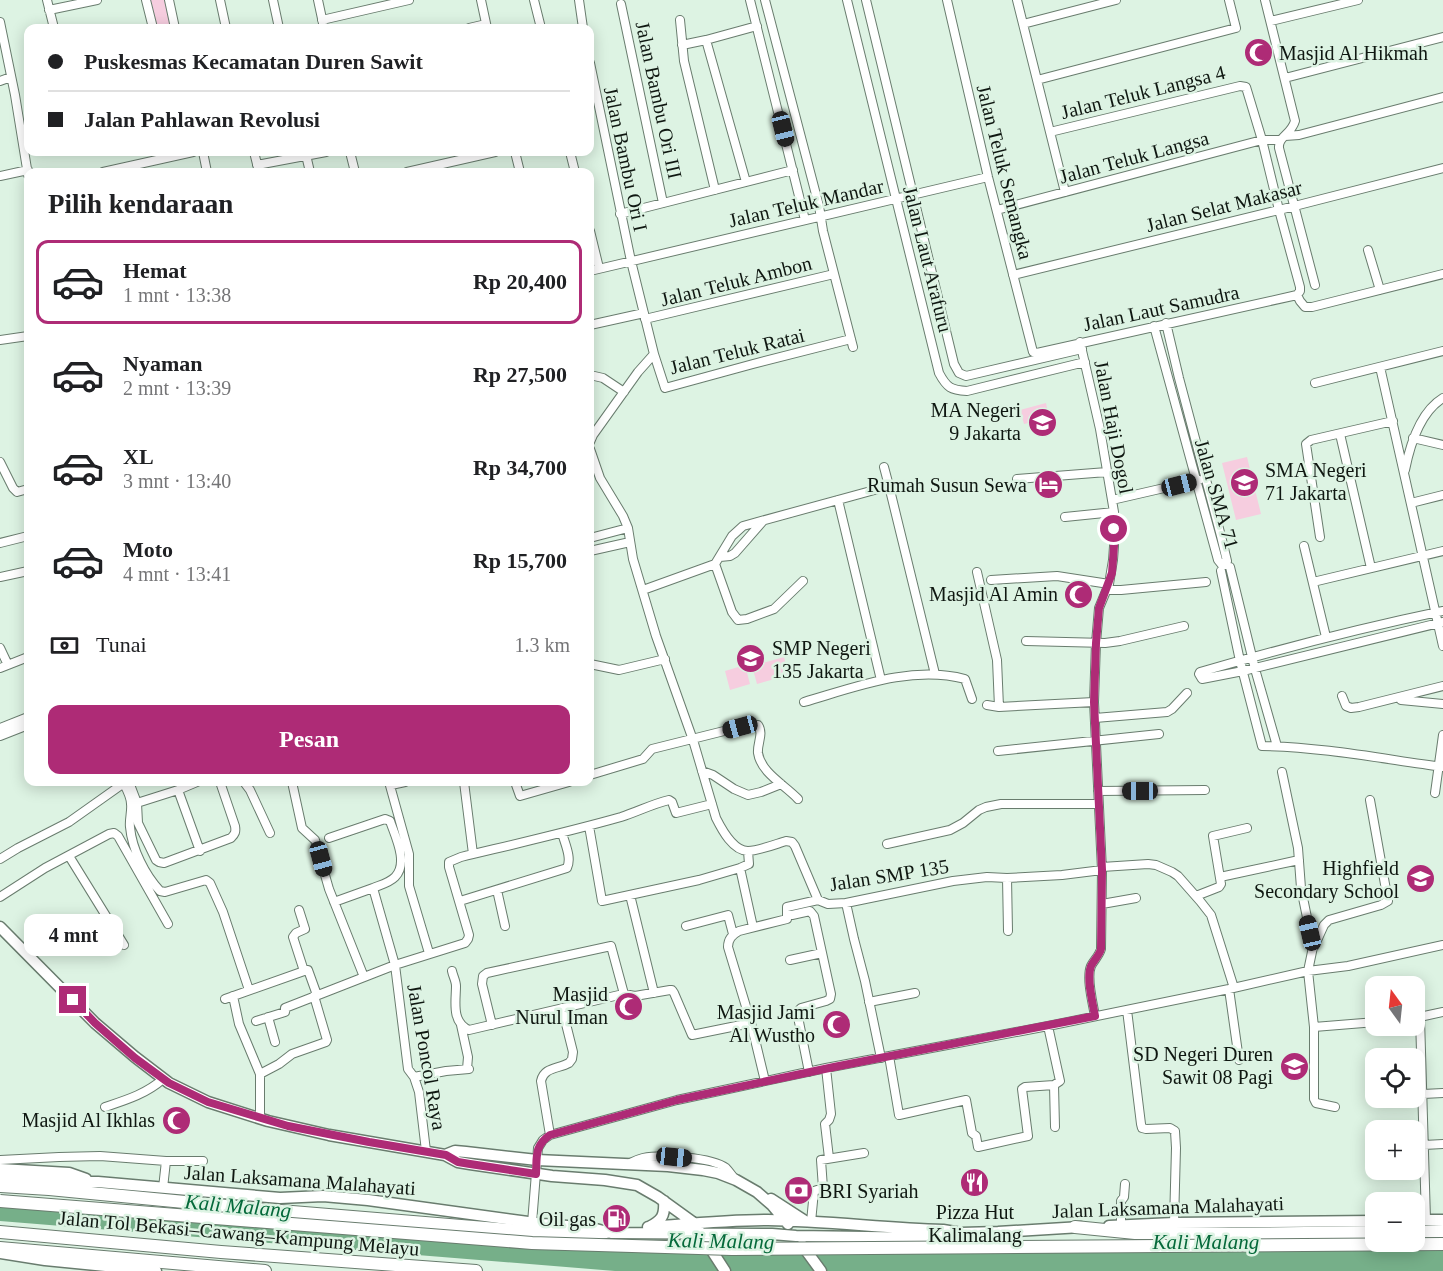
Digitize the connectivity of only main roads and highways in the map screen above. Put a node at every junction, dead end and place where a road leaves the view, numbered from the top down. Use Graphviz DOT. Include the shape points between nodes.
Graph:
graph roads {
  1 [pos="1,930"];
  2 [pos="446,1155"];
  3 [pos="0,1169"];
  4 [pos="0,1179"];
  5 [pos="98,1182"];
  6 [pos="0,1186"];
  7 [pos="757,1192"];
  8 [pos="0,1201"];
  9 [pos="664,1201"];
  10 [pos="1425,1220"];
  11 [pos="1443,1220"];
  12 [pos="786,1221"];
  13 [pos="1365,1221"];
  14 [pos="808,1222"];
  15 [pos="694,1223"];
  16 [pos="648,1227"];
  17 [pos="1075,1227"];
  18 [pos="1443,1231"];
  19 [pos="0,1232"];
  20 [pos="606,1232"];
  21 [pos="1365,1232"];
  22 [pos="1425,1232"];
  23 [pos="961,1233"];
  24 [pos="702,1234"];
  25 [pos="798,1239"];
  26 [pos="1443,1244"];
  27 [pos="0,1248"];
  28 [pos="0,1253"];
  29 [pos="142,1270"];
  30 [pos="156,1271"];
  31 [pos="265,1271"];
  32 [pos="476,1271"];
  33 [pos="725,1271"];
  34 [pos="820,1271"];
  1 -- 2 [label="main road" via="135,1058 163,1079 208,1102 329,1135"];
  2 -- 7 [label="main road" via="455,1151 703,1170 736,1180"];
  2 -- 9 [label="main road" via="458,1162 637,1185"];
  3 -- 5 [label="main road, Jalan Laksamana Malahayati" via="69,1173"];
  4 -- 5 [label="main road, Jalan Laksamana Malahayati"];
  5 -- 20 [label="main road, Jalan Laksamana Malahayati" via="280,1198 368,1200"];
  6 -- 20 [label="highway" via="522,1231"];
  7 -- 12 [label="main road"];
  7 -- 14 [label="main road"];
  8 -- 26 [label="highway, Jalan Tol Bekasi–Cawang–Kampung Melayu, bridge" via="532,1243 732,1250"];
  9 -- 15 [label="main road"];
  9 -- 16 [label="main road" via="662,1217"];
  10 -- 11 [label="main road"];
  12 -- 14 [label="main road, Jalan Laksamana Malahayati"];
  12 -- 15 [label="main road, Jalan Laksamana Malahayati"];
  12 -- 25 [label="main road"];
  13 -- 17 [label="main road, Jalan Laksamana Malahayati"];
  14 -- 23 [label="main road, Jalan Laksamana Malahayati"];
  15 -- 16 [label="main road, Jalan Laksamana Malahayati"];
  15 -- 24 [label="main road"];
  16 -- 20 [label="main road, Jalan Laksamana Malahayati"];
  17 -- 21 [label="highway" via="1135,1233"];
  17 -- 23 [label="main road, Jalan Laksamana Malahayati"];
  18 -- 22 [label="highway"];
  19 -- 32 [label="highway, Jalan Tol Bekasi–Cawang–Kampung Melayu"];
  20 -- 24 [label="main road, Jalan Laksamana Malahayati"];
  23 -- 25 [label="main road, Jalan Laksamana Malahayati" via="936,1238"];
  24 -- 25 [label="main road, Jalan Laksamana Malahayati" via="772,1234"];
  24 -- 33 [label="main road"];
  25 -- 34 [label="main road"];
  27 -- 31 [label="highway"];
  28 -- 29 [label="main road"];
  29 -- 30 [label="main road"];
}
